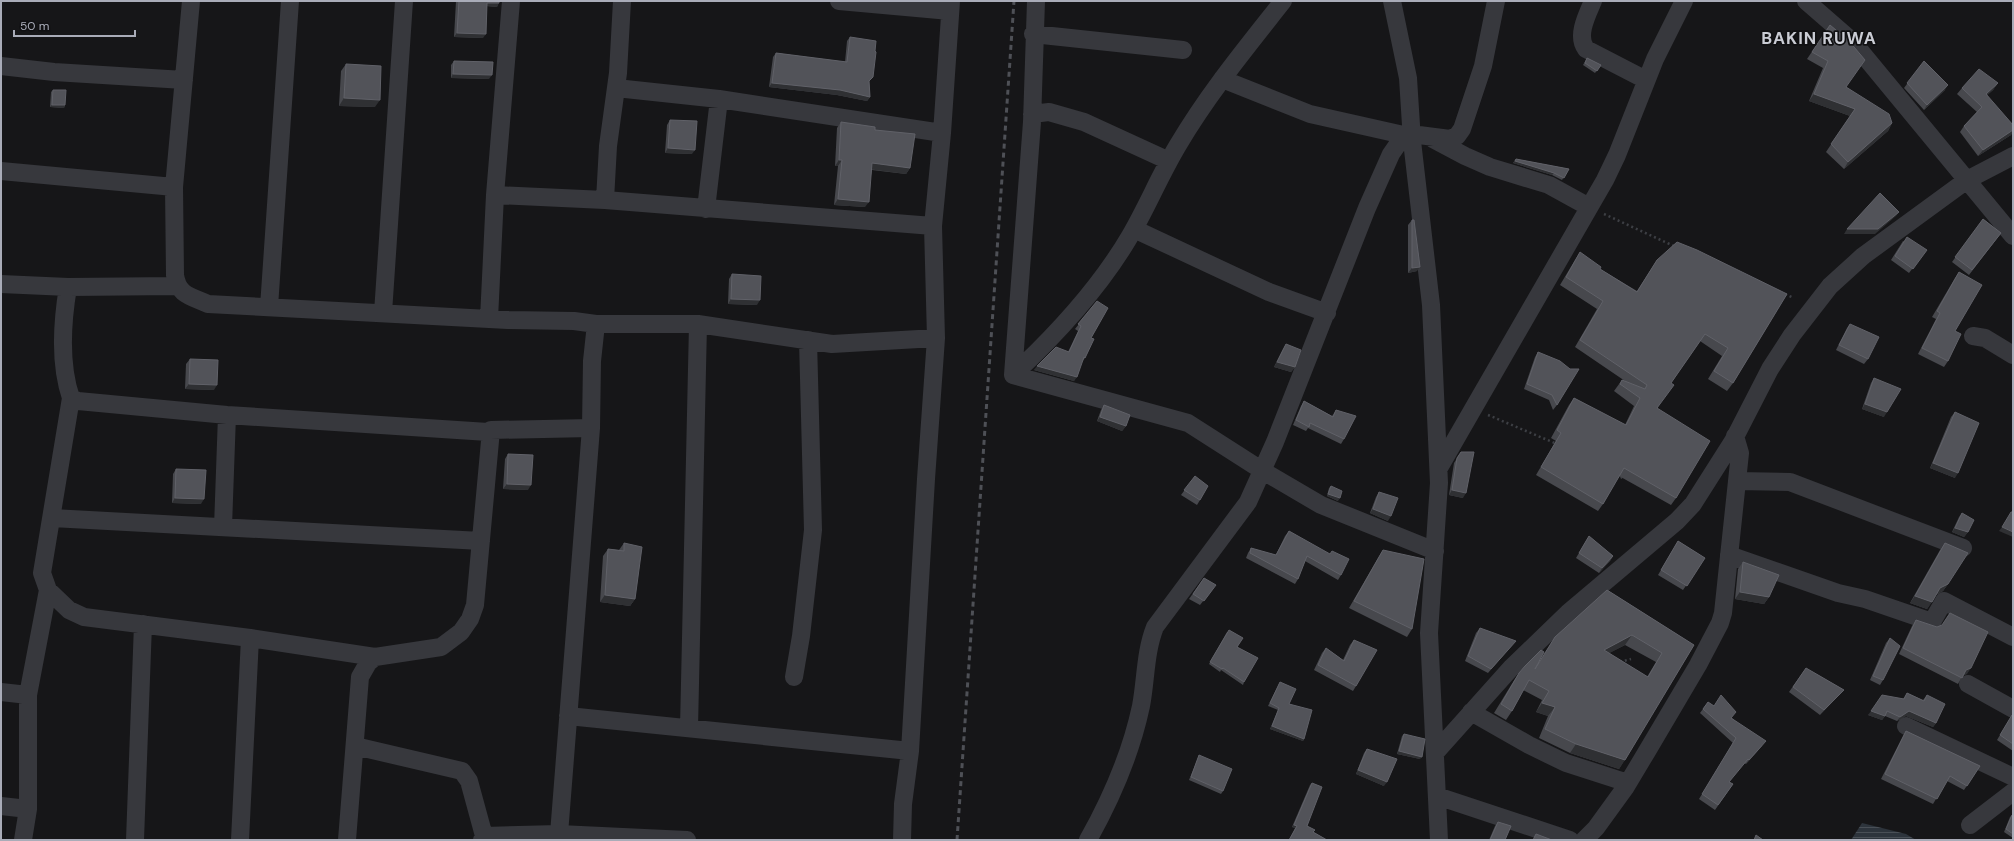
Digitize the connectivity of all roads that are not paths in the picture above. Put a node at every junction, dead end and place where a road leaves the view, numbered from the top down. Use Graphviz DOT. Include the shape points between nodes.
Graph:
graph roads {
  1 [pos="191,1"];
  2 [pos="290,1"];
  3 [pos="404,1"];
  4 [pos="511,1"];
  5 [pos="622,1"];
  6 [pos="838,1"];
  7 [pos="1036,1"];
  8 [pos="1283,1"];
  9 [pos="1392,1"];
  10 [pos="1496,1"];
  11 [pos="1593,1"];
  12 [pos="1684,1"];
  13 [pos="1806,1"];
  14 [pos="951,6"];
  15 [pos="1033,34"];
  16 [pos="1183,50"];
  17 [pos="1,66"];
  18 [pos="1222,79"];
  19 [pos="184,80"];
  20 [pos="1646,80"];
  21 [pos="616,88"];
  22 [pos="720,99"];
  23 [pos="1032,114"];
  24 [pos="942,133"];
  25 [pos="1410,135"];
  26 [pos="1429,136"];
  27 [pos="2013,156"];
  28 [pos="1169,161"];
  29 [pos="1,172"];
  30 [pos="1967,180"];
  31 [pos="174,187"];
  32 [pos="495,196"];
  33 [pos="604,200"];
  34 [pos="1589,207"];
  35 [pos="706,209"];
  36 [pos="933,226"];
  37 [pos="1134,229"];
  38 [pos="2013,236"];
  39 [pos="1,284"];
  40 [pos="177,286"];
  41 [pos="68,288"];
  42 [pos="269,307"];
  43 [pos="383,313"];
  44 [pos="1327,313"];
  45 [pos="488,319"];
  46 [pos="596,324"];
  47 [pos="698,324"];
  48 [pos="1973,336"];
  49 [pos="936,338"];
  50 [pos="808,340"];
  51 [pos="2013,355"];
  52 [pos="1013,375"];
  53 [pos="70,398"];
  54 [pos="227,415"];
  55 [pos="591,428"];
  56 [pos="491,430"];
  57 [pos="1735,436"];
  58 [pos="1439,468"];
  59 [pos="1262,471"];
  60 [pos="1737,481"];
  61 [pos="52,518"];
  62 [pos="223,527"];
  63 [pos="481,541"];
  64 [pos="1963,548"];
  65 [pos="1435,551"];
  66 [pos="1729,555"];
  67 [pos="48,590"];
  68 [pos="143,624"];
  69 [pos="2013,637"];
  70 [pos="250,638"];
  71 [pos="375,657"];
  72 [pos="794,677"];
  73 [pos="1968,684"];
  74 [pos="1,692"];
  75 [pos="28,695"];
  76 [pos="2013,709"];
  77 [pos="1471,712"];
  78 [pos="568,716"];
  79 [pos="1906,726"];
  80 [pos="689,728"];
  81 [pos="355,746"];
  82 [pos="910,751"];
  83 [pos="1435,753"];
  84 [pos="2013,777"];
  85 [pos="1628,783"];
  86 [pos="2013,792"];
  87 [pos="1437,796"];
  88 [pos="1,806"];
  89 [pos="28,809"];
  90 [pos="1970,825"];
  91 [pos="559,834"];
  92 [pos="483,838"];
  93 [pos="23,840"];
  94 [pos="135,840"];
  95 [pos="240,840"];
  96 [pos="347,840"];
  97 [pos="688,840"];
  98 [pos="902,840"];
  99 [pos="1088,840"];
  100 [pos="1439,840"];
  101 [pos="1570,840"];
  102 [pos="1584,840"];
  1 -- 19 [label="street"];
  2 -- 42 [label="street"];
  3 -- 43 [label="street"];
  4 -- 32 [label="street"];
  5 -- 21 [label="street"];
  6 -- 14 [label="street"];
  7 -- 15 [label="street"];
  8 -- 18 [label="street"];
  9 -- 25 [label="street" via="1408,78"];
  10 -- 26 [label="street" via="1483,66 1462,129 1457,136 1450,139"];
  11 -- 20 [label="street" via="1581,36 1582,44 1586,49"];
  12 -- 20 [label="street"];
  13 -- 30 [label="street" via="1852,41"];
  14 -- 24 [label="street"];
  15 -- 16 [label="street"];
  15 -- 23 [label="street"];
  17 -- 19 [label="street"];
  18 -- 25 [label="street" via="1310,114"];
  18 -- 28 [label="street"];
  19 -- 31 [label="street"];
  20 -- 34 [label="street" via="1617,156"];
  21 -- 22 [label="street"];
  21 -- 33 [label="street"];
  22 -- 24 [label="street"];
  22 -- 35 [label="street"];
  23 -- 28 [label="street" via="1049,112 1084,122"];
  23 -- 52 [label="street"];
  24 -- 36 [label="street"];
  25 -- 26 [label="street"];
  25 -- 44 [label="street" via="1400,141 1391,154 1367,208"];
  25 -- 58 [label="street" via="1432,304"];
  26 -- 34 [label="street" via="1490,167 1549,185"];
  27 -- 30 [label="street"];
  28 -- 37 [label="street"];
  29 -- 31 [label="street"];
  30 -- 38 [label="street"];
  30 -- 57 [label="street" via="1863,256 1830,286 1770,369"];
  31 -- 40 [label="street"];
  32 -- 33 [label="street"];
  32 -- 45 [label="street"];
  33 -- 35 [label="street"];
  34 -- 58 [label="street"];
  35 -- 36 [label="street"];
  36 -- 49 [label="street"];
  37 -- 44 [label="street" via="1269,292"];
  37 -- 52 [label="street" via="1069,320"];
  39 -- 41 [label="street"];
  40 -- 41 [label="street"];
  40 -- 42 [label="street" via="186,294 208,304"];
  41 -- 53 [label="street" via="62,322 66,381"];
  42 -- 43 [label="street"];
  43 -- 45 [label="street"];
  44 -- 59 [label="street"];
  45 -- 46 [label="street"];
  46 -- 47 [label="street"];
  46 -- 55 [label="street" via="592,361"];
  47 -- 50 [label="street"];
  47 -- 80 [label="street"];
  48 -- 51 [label="street" via="1985,338"];
  49 -- 50 [label="street" via="832,344"];
  49 -- 82 [label="street"];
  50 -- 72 [label="street" via="813,530"];
  52 -- 59 [label="street" via="1188,423"];
  53 -- 54 [label="street" via="78,401"];
  53 -- 61 [label="street"];
  54 -- 56 [label="street" via="488,432"];
  54 -- 62 [label="street"];
  55 -- 56 [label="street"];
  55 -- 78 [label="street"];
  56 -- 63 [label="street"];
  57 -- 60 [label="street" via="1740,453"];
  57 -- 77 [label="street" via="1693,504 1677,521 1606,590 1511,668"];
  58 -- 65 [label="street"];
  59 -- 65 [label="street" via="1321,505"];
  59 -- 99 [label="street" via="1248,502 1231,527 1155,627 1132,742 1104,811"];
  60 -- 64 [label="street" via="1790,482"];
  60 -- 66 [label="street"];
  61 -- 62 [label="street"];
  61 -- 67 [label="street" via="42,572"];
  62 -- 63 [label="street"];
  63 -- 71 [label="street" via="475,605 470,619 461,632 441,648"];
  65 -- 83 [label="street" via="1429,633"];
  66 -- 69 [label="street" via="1932,622 1944,601"];
  66 -- 85 [label="street" via="1720,623 1698,648"];
  67 -- 68 [label="street" via="69,610 84,617"];
  67 -- 75 [label="street"];
  68 -- 70 [label="street"];
  68 -- 94 [label="street"];
  70 -- 71 [label="street"];
  70 -- 95 [label="street"];
  71 -- 81 [label="street" via="360,677"];
  73 -- 76 [label="street"];
  74 -- 75 [label="street"];
  75 -- 89 [label="street"];
  77 -- 83 [label="street"];
  77 -- 85 [label="street" via="1566,763"];
  78 -- 80 [label="street"];
  78 -- 91 [label="street"];
  79 -- 84 [label="street"];
  80 -- 82 [label="street"];
  81 -- 92 [label="street" via="462,771 469,781"];
  81 -- 96 [label="street"];
  82 -- 98 [label="street" via="903,804"];
  83 -- 87 [label="street"];
  85 -- 102 [label="street" via="1596,828"];
  86 -- 90 [label="street"];
  87 -- 100 [label="street"];
  87 -- 101 [label="street"];
  88 -- 89 [label="street"];
  89 -- 93 [label="street"];
  91 -- 92 [label="street"];
  91 -- 97 [label="street"];
}
